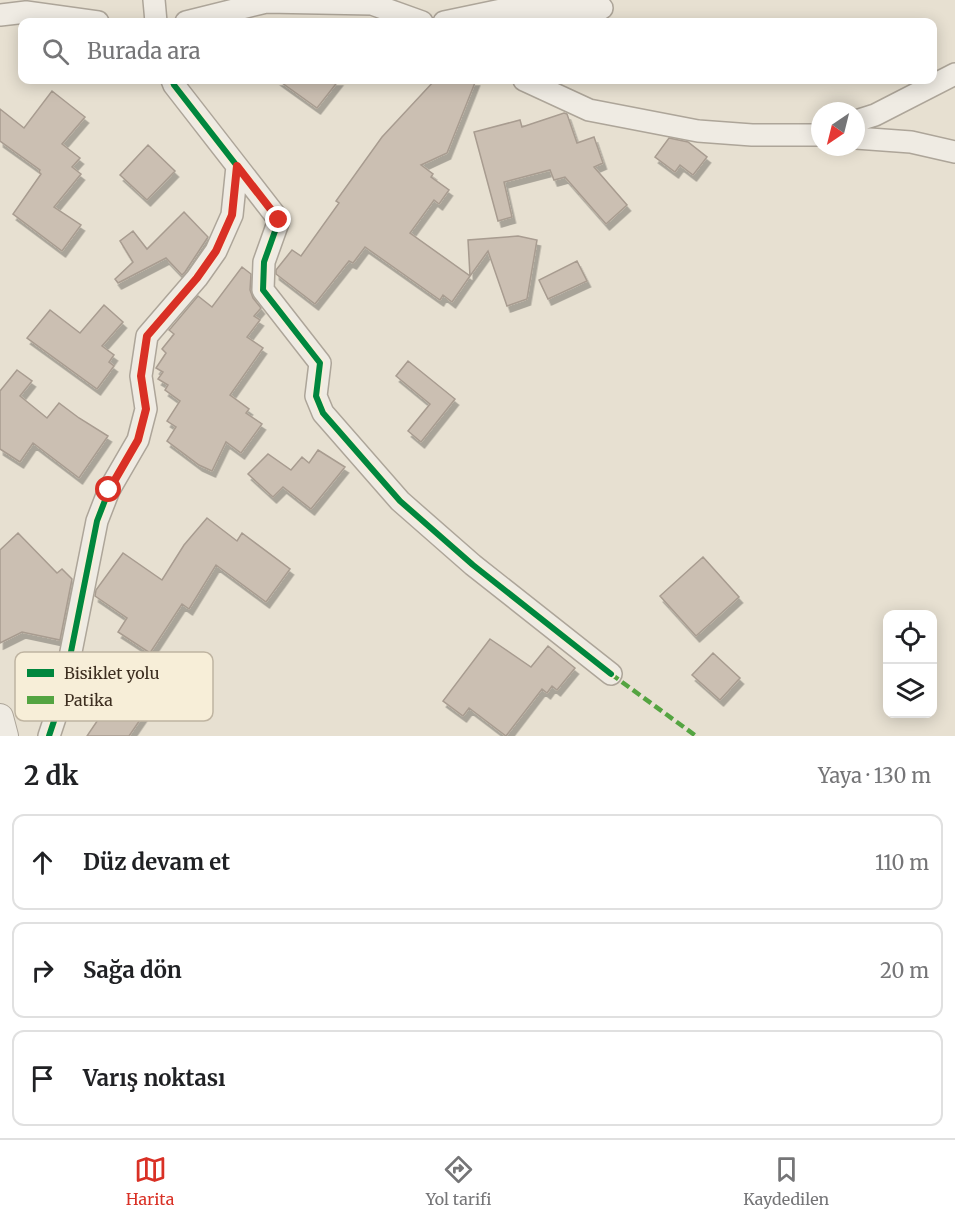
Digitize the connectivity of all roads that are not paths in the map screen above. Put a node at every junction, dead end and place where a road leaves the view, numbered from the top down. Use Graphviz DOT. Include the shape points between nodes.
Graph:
graph roads {
  1 [pos="154,0"];
  2 [pos="267,1"];
  3 [pos="602,8"];
  4 [pos="0,15"];
  5 [pos="69,18"];
  6 [pos="156,18"];
  7 [pos="201,18"];
  8 [pos="411,18"];
  9 [pos="463,18"];
  10 [pos="955,74"];
  11 [pos="937,83"];
  12 [pos="174,84"];
  13 [pos="533,84"];
  14 [pos="935,84"];
  15 [pos="865,118"];
  16 [pos="811,135"];
  17 [pos="865,139"];
  18 [pos="955,152"];
  19 [pos="237,166"];
  20 [pos="71,652"];
  21 [pos="611,674"];
  22 [pos="0,717"];
  23 [pos="54,721"];
  24 [pos="5,736"];
  25 [pos="49,736"];
  1 -- 6 [label="street"];
  2 -- 7 [label="street"];
  2 -- 8 [label="street" via="372,4"];
  3 -- 9 [label="street" via="511,8"];
  4 -- 5 [label="street" via="26,12"];
  10 -- 11 [label="street"];
  12 -- 19 [label="street"];
  13 -- 16 [label="street" via="590,110 698,131"];
  14 -- 15 [label="street"];
  17 -- 18 [label="street" via="911,142"];
  19 -- 20 [label="street" via="232,215 216,251 147,336 141,376 146,409 138,440 109,490 98,521"];
  19 -- 21 [label="street" via="279,220 264,262 263,290 320,363 316,396 323,413 400,501 473,565"];
  22 -- 24 [label="street"];
  23 -- 25 [label="street"];
}
